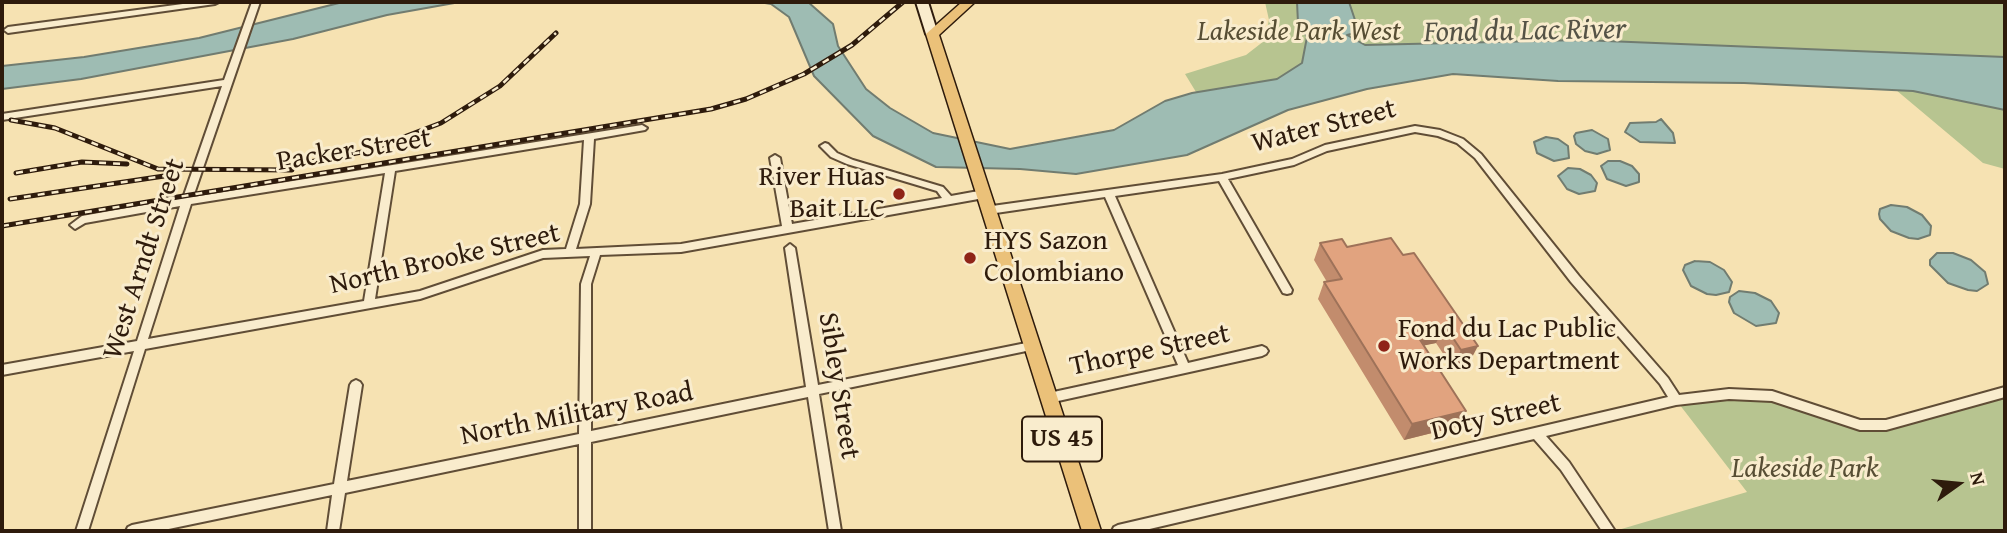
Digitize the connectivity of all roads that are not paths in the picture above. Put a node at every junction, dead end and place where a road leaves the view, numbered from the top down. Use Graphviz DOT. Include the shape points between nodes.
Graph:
graph roads {
  1 [pos="215,2"];
  2 [pos="922,2"];
  3 [pos="969,2"];
  4 [pos="254,7"];
  5 [pos="8,30"];
  6 [pos="932,34"];
  7 [pos="229,82"];
  8 [pos="2,117"];
  9 [pos="642,128"];
  10 [pos="589,137"];
  11 [pos="825,146"];
  12 [pos="775,158"];
  13 [pos="391,168"];
  14 [pos="1222,177"];
  15 [pos="984,194"];
  16 [pos="1109,194"];
  17 [pos="949,200"];
  18 [pos="187,201"];
  19 [pos="989,210"];
  20 [pos="75,225"];
  21 [pos="789,229"];
  22 [pos="790,248"];
  23 [pos="569,252"];
  24 [pos="596,252"];
  25 [pos="1287,290"];
  26 [pos="369,304"];
  27 [pos="142,344"];
  28 [pos="1031,346"];
  29 [pos="1262,351"];
  30 [pos="1185,368"];
  31 [pos="2,370"];
  32 [pos="356,385"];
  33 [pos="814,392"];
  34 [pos="2005,392"];
  35 [pos="1049,398"];
  36 [pos="1676,400"];
  37 [pos="1537,434"];
  38 [pos="586,438"];
  39 [pos="340,488"];
  40 [pos="82,531"];
  41 [pos="132,531"];
  42 [pos="334,531"];
  43 [pos="585,531"];
  44 [pos="835,531"];
  45 [pos="1092,531"];
  46 [pos="1118,531"];
  47 [pos="1609,531"];
  1 -- 5 [label="street"];
  2 -- 6 [label="main road"];
  3 -- 6 [label="main road"];
  4 -- 7 [label="street, West Arndt Street"];
  6 -- 15 [label="main road, US 45"];
  7 -- 8 [label="street"];
  7 -- 18 [label="street, West Arndt Street"];
  9 -- 10 [label="street, Packer Street"];
  10 -- 13 [label="street, Packer Street"];
  10 -- 23 [label="street" via="586,202"];
  11 -- 17 [label="street" via="850,162 940,189"];
  12 -- 21 [label="street"];
  13 -- 18 [label="street, Packer Street"];
  13 -- 26 [label="street"];
  14 -- 16 [label="street, Water Street"];
  14 -- 25 [label="street"];
  14 -- 36 [label="street, Water Street" via="1415,129 1455,138 1478,156"];
  15 -- 17 [label="street, North Brooke Street"];
  15 -- 19 [label="main road, US 45"];
  16 -- 19 [label="street, Water Street"];
  16 -- 30 [label="street"];
  17 -- 21 [label="street, North Brooke Street"];
  18 -- 20 [label="street, Packer Street" via="93,217"];
  18 -- 27 [label="street, West Arndt Street"];
  19 -- 28 [label="main road, US 45"];
  21 -- 24 [label="street, North Brooke Street" via="662,251"];
  22 -- 33 [label="street, Sibley Street"];
  23 -- 24 [label="street, North Brooke Street"];
  23 -- 26 [label="street, North Brooke Street" via="527,258 420,295"];
  24 -- 38 [label="street" via="586,284"];
  26 -- 27 [label="street, North Brooke Street"];
  27 -- 31 [label="street, North Brooke Street"];
  27 -- 40 [label="street, West Arndt Street"];
  28 -- 33 [label="street, North Military Road"];
  28 -- 35 [label="main road, US 45"];
  29 -- 30 [label="street, Thorpe Street"];
  30 -- 35 [label="street, Thorpe Street"];
  32 -- 39 [label="street"];
  33 -- 38 [label="street, North Military Road"];
  33 -- 44 [label="street, Sibley Street"];
  34 -- 36 [label="street, Doty Street" via="1886,425 1860,425 1772,396 1729,394"];
  35 -- 45 [label="main road, US 45"];
  36 -- 37 [label="street, Doty Street"];
  37 -- 46 [label="street, Doty Street"];
  37 -- 47 [label="street"];
  38 -- 39 [label="street, North Military Road"];
  38 -- 43 [label="street"];
  39 -- 41 [label="street, North Military Road"];
  39 -- 42 [label="street"];
}
